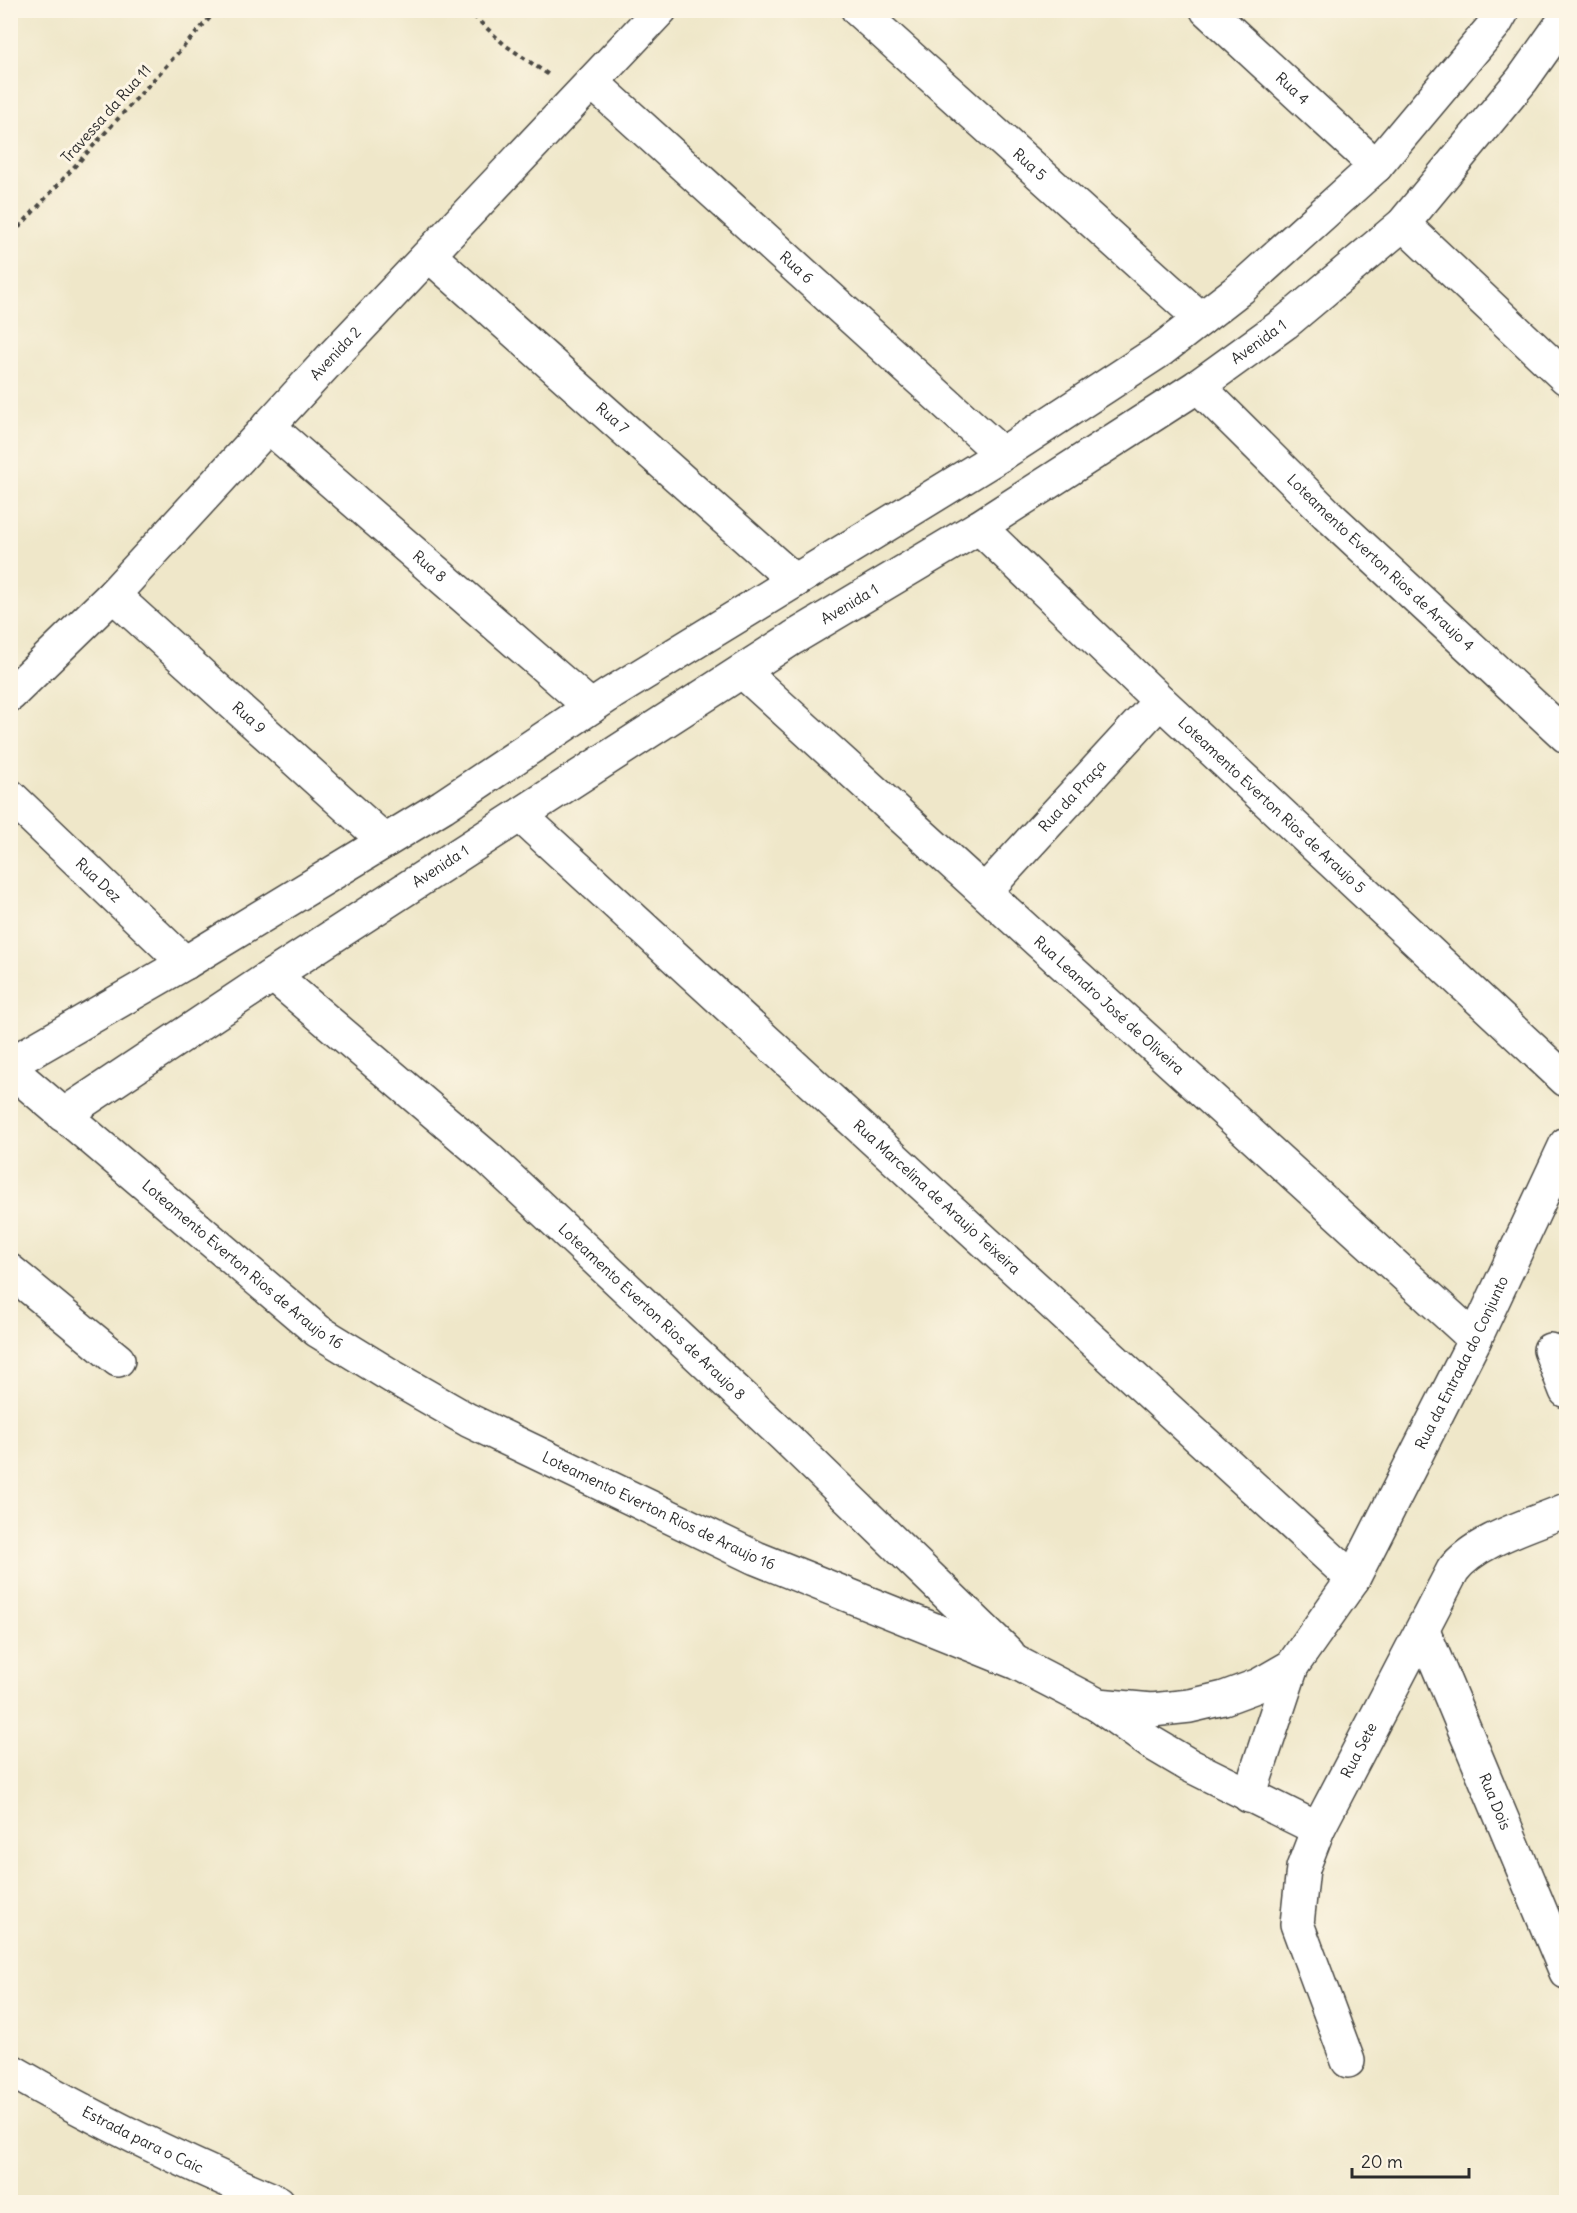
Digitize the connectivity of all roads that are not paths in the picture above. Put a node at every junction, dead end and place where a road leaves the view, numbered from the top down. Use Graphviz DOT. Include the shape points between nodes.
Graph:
graph roads {
  1 [pos="660,10"];
  2 [pos="858,10"];
  3 [pos="1207,10"];
  4 [pos="1503,10"];
  5 [pos="1566,21"];
  6 [pos="585,88"];
  7 [pos="1376,166"];
  8 [pos="1403,224"];
  9 [pos="430,256"];
  10 [pos="1201,319"];
  11 [pos="1566,378"];
  12 [pos="1198,386"];
  13 [pos="268,426"];
  14 [pos="1002,454"];
  15 [pos="979,527"];
  16 [pos="795,581"];
  17 [pos="113,595"];
  18 [pos="765,599"];
  19 [pos="793,638"];
  20 [pos="743,672"];
  21 [pos="10,695"];
  22 [pos="1160,702"];
  23 [pos="591,707"];
  24 [pos="1566,736"];
  25 [pos="10,796"];
  26 [pos="521,816"];
  27 [pos="385,841"];
  28 [pos="985,891"];
  29 [pos="184,963"];
  30 [pos="273,975"];
  31 [pos="10,1064"];
  32 [pos="10,1069"];
  33 [pos="1566,1080"];
  34 [pos="63,1114"];
  35 [pos="1566,1144"];
  36 [pos="10,1271"];
  37 [pos="1475,1339"];
  38 [pos="1550,1350"];
  39 [pos="118,1360"];
  40 [pos="1566,1391"];
  41 [pos="1566,1510"];
  42 [pos="1353,1579"];
  43 [pos="1423,1630"];
  44 [pos="1017,1663"];
  45 [pos="1292,1666"];
  46 [pos="1098,1705"];
  47 [pos="1249,1796"];
  48 [pos="1318,1829"];
  49 [pos="1566,1972"];
  50 [pos="1348,2061"];
  51 [pos="10,2070"];
  52 [pos="278,2202"];
  1 -- 6 [label="street, Avenida 2"];
  2 -- 10 [label="street, Rua 5"];
  3 -- 7 [label="street, Rua 4"];
  4 -- 7 [label="street"];
  5 -- 8 [label="street, Avenida 1"];
  6 -- 9 [label="street, Avenida 2"];
  6 -- 14 [label="street, Rua 6"];
  7 -- 10 [label="street"];
  8 -- 11 [label="street"];
  8 -- 12 [label="street, Avenida 1" via="1285,323"];
  9 -- 13 [label="street, Avenida 2"];
  9 -- 16 [label="street, Rua 7"];
  10 -- 14 [label="street" via="1161,350"];
  12 -- 15 [label="street, Avenida 1"];
  12 -- 24 [label="street, Loteamento Everton Rios de Araujo 4" via="1327,514"];
  13 -- 17 [label="street, Avenida 2"];
  13 -- 23 [label="street, Rua 8"];
  14 -- 16 [label="street"];
  15 -- 19 [label="street, Avenida 1"];
  15 -- 22 [label="street, Loteamento Everton Rios de Araujo 5"];
  16 -- 18 [label="street"];
  17 -- 21 [label="street, Avenida 2"];
  17 -- 27 [label="street, Rua 9"];
  18 -- 19 [label="street"];
  18 -- 23 [label="street"];
  19 -- 20 [label="street, Avenida 1"];
  20 -- 26 [label="street, Avenida 1"];
  20 -- 28 [label="street, Rua Leandro José de Oliveira"];
  22 -- 28 [label="street, Rua da Praça"];
  22 -- 33 [label="street, Loteamento Everton Rios de Araujo 5"];
  23 -- 27 [label="street"];
  25 -- 29 [label="street, Rua Dez"];
  26 -- 30 [label="street, Avenida 1"];
  26 -- 42 [label="street, Rua Marcelina de Araujo Teixeira"];
  27 -- 29 [label="street"];
  28 -- 37 [label="street, Rua Leandro José de Oliveira"];
  29 -- 31 [label="street"];
  30 -- 34 [label="street, Avenida 1"];
  30 -- 44 [label="street, Loteamento Everton Rios de Araujo 8" via="489,1159 784,1436"];
  32 -- 34 [label="street, Loteamento Everton Rios de Araujo 16"];
  34 -- 44 [label="street, Loteamento Everton Rios de Araujo 16" via="318,1331 393,1377 468,1419 756,1558"];
  35 -- 37 [label="street, Rua da Entrada do Conjunto"];
  36 -- 39 [label="street"];
  37 -- 42 [label="street, Rua da Entrada do Conjunto"];
  38 -- 40 [label="street"];
  41 -- 43 [label="street, Rua Sete" via="1476,1548 1462,1558"];
  42 -- 45 [label="street, Loteamento Everton Rios de Araujo 16"];
  43 -- 48 [label="street, Rua Sete"];
  43 -- 49 [label="street, Rua Dois"];
  44 -- 46 [label="street, Loteamento Everton Rios de Araujo 16"];
  45 -- 46 [label="street, Loteamento Everton Rios de Araujo 16" via="1259,1685 1190,1706 1152,1710"];
  45 -- 47 [label="street"];
  46 -- 47 [label="street" via="1150,1742"];
  47 -- 48 [label="street"];
  48 -- 50 [label="street, Rua Sete" via="1303,1868 1297,1924"];
  51 -- 52 [label="street, Estrada para o Caic" via="67,2103"];
}
